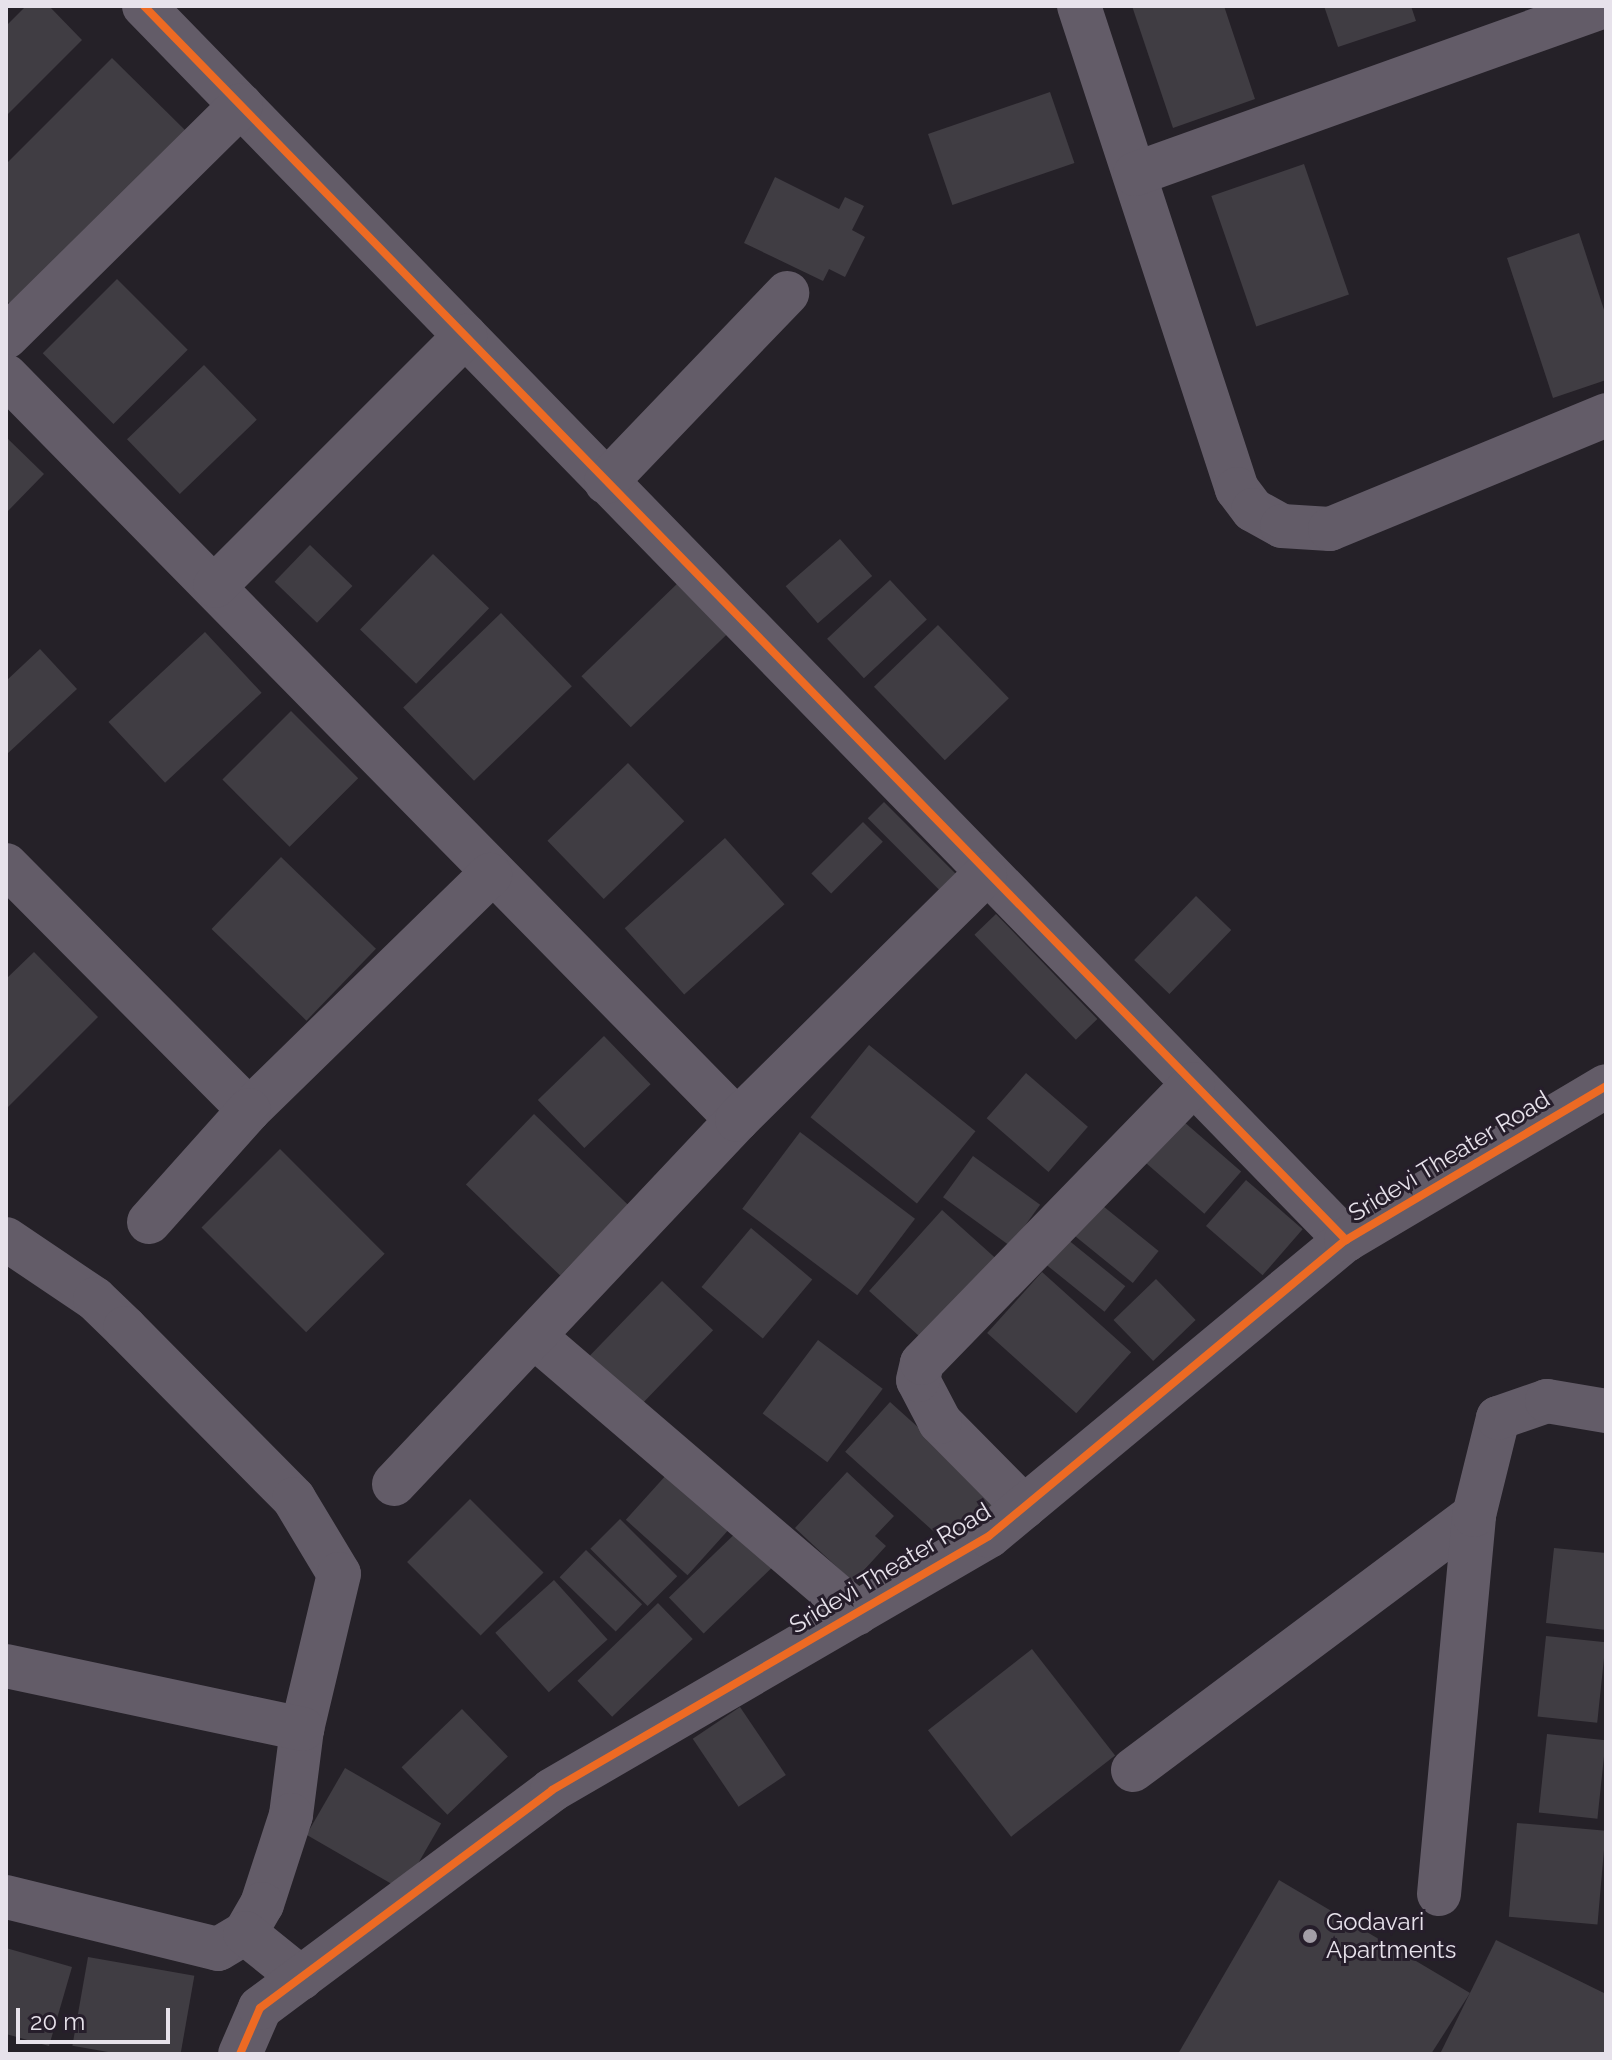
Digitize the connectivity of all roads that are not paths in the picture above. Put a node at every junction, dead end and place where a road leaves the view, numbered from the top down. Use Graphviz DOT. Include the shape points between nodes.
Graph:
graph roads {
  1 [pos="144,6"];
  2 [pos="1079,6"];
  3 [pos="1603,6"];
  4 [pos="241,105"];
  5 [pos="1135,174"];
  6 [pos="787,293"];
  7 [pos="465,336"];
  8 [pos="6,337"];
  9 [pos="6,376"];
  10 [pos="1606,415"];
  11 [pos="606,482"];
  12 [pos="215,586"];
  13 [pos="6,865"];
  14 [pos="490,875"];
  15 [pos="985,875"];
  16 [pos="1193,1084"];
  17 [pos="1606,1086"];
  18 [pos="249,1110"];
  19 [pos="737,1120"];
  20 [pos="149,1222"];
  21 [pos="6,1239"];
  22 [pos="1346,1240"];
  23 [pos="536,1338"];
  24 [pos="1606,1411"];
  25 [pos="394,1484"];
  26 [pos="1024,1507"];
  27 [pos="1474,1515"];
  28 [pos="857,1613"];
  29 [pos="6,1666"];
  30 [pos="302,1729"];
  31 [pos="1133,1770"];
  32 [pos="1439,1894"];
  33 [pos="6,1897"];
  34 [pos="245,1933"];
  35 [pos="301,1978"];
  36 [pos="240,2054"];
  1 -- 4 [label="street"];
  2 -- 5 [label="street"];
  3 -- 5 [label="street"];
  4 -- 7 [label="street"];
  4 -- 8 [label="street"];
  5 -- 10 [label="street" via="1237,489 1253,510 1282,526 1330,529"];
  6 -- 11 [label="street"];
  7 -- 11 [label="street"];
  7 -- 12 [label="street"];
  9 -- 12 [label="street"];
  11 -- 15 [label="street"];
  12 -- 14 [label="street"];
  13 -- 18 [label="street"];
  14 -- 18 [label="street"];
  14 -- 19 [label="street"];
  15 -- 16 [label="street"];
  15 -- 19 [label="street"];
  16 -- 22 [label="street"];
  16 -- 26 [label="street" via="922,1363 918,1380 940,1422"];
  17 -- 22 [label="street, Sridevi Theater Road"];
  18 -- 20 [label="street"];
  19 -- 23 [label="street"];
  21 -- 30 [label="street" via="95,1299 301,1511 339,1574"];
  22 -- 26 [label="street, Sridevi Theater Road"];
  23 -- 25 [label="street"];
  23 -- 28 [label="street"];
  24 -- 27 [label="street" via="1547,1401 1498,1418"];
  26 -- 28 [label="street, Sridevi Theater Road" via="989,1536"];
  27 -- 31 [label="street"];
  27 -- 32 [label="street"];
  28 -- 35 [label="street, Sridevi Theater Road" via="552,1790"];
  29 -- 30 [label="street"];
  30 -- 34 [label="street" via="291,1815 262,1904"];
  33 -- 34 [label="street" via="218,1949"];
  34 -- 35 [label="street"];
  35 -- 36 [label="street, Sridevi Theater Road" via="260,2008"];
}
